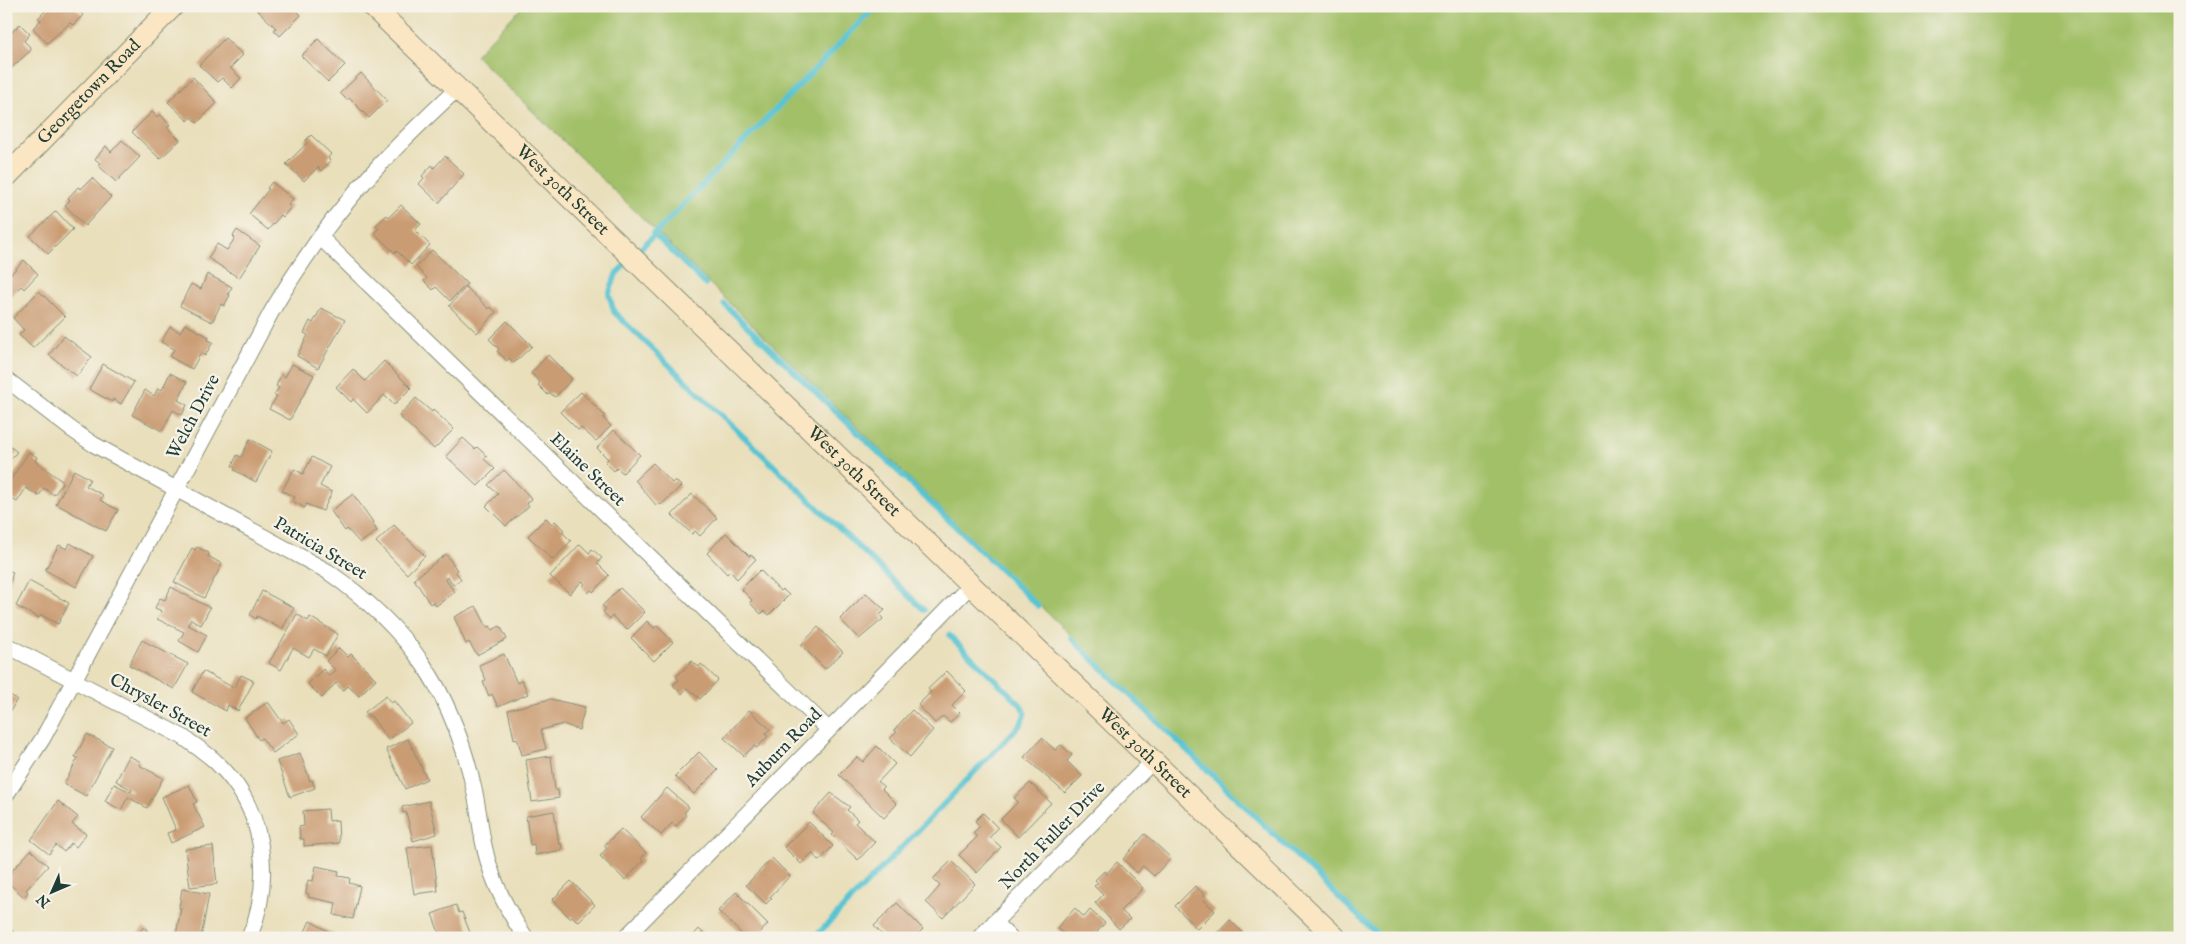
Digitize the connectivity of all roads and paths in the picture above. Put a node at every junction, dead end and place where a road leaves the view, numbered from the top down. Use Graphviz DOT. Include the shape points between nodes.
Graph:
graph roads {
  1 [pos="173,6"];
  2 [pos="372,6"];
  3 [pos="458,88"];
  4 [pos="6,177"];
  5 [pos="320,237"];
  6 [pos="6,379"];
  7 [pos="177,490"];
  8 [pos="971,585"];
  9 [pos="6,645"];
  10 [pos="73,680"];
  11 [pos="829,730"];
  12 [pos="1153,761"];
  13 [pos="6,795"];
  14 [pos="994,922"];
  15 [pos="249,938"];
  16 [pos="526,938"];
  17 [pos="625,938"];
  18 [pos="979,938"];
  19 [pos="1010,938"];
  20 [pos="1336,938"];
  1 -- 4 [label="street, Georgetown Road"];
  2 -- 3 [label="street, West 30th Street"];
  3 -- 5 [label="street, Welch Drive" via="374,170"];
  3 -- 8 [label="street, West 30th Street"];
  5 -- 7 [label="street, Welch Drive" via="273,309"];
  5 -- 11 [label="street, Elaine Street"];
  6 -- 7 [label="street, Patricia Street" via="78,434"];
  7 -- 10 [label="street, Welch Drive"];
  7 -- 16 [label="street, Patricia Street" via="313,562 342,581 374,607 410,645 439,687 453,717 473,782 490,867 506,908"];
  8 -- 11 [label="street, Auburn Road"];
  8 -- 12 [label="street, West 30th Street"];
  9 -- 10 [label="street, Chrysler Street"];
  10 -- 13 [label="street, Welch Drive" via="38,746"];
  10 -- 15 [label="street, Chrysler Street" via="198,747 218,763 244,798 252,813 261,847 263,873 257,916"];
  11 -- 17 [label="street, Auburn Road"];
  12 -- 14 [label="street, North Fuller Drive"];
  12 -- 20 [label="street, West 30th Street"];
  14 -- 18 [label="street, North Fuller Drive"];
  14 -- 19 [label="street"];
}
